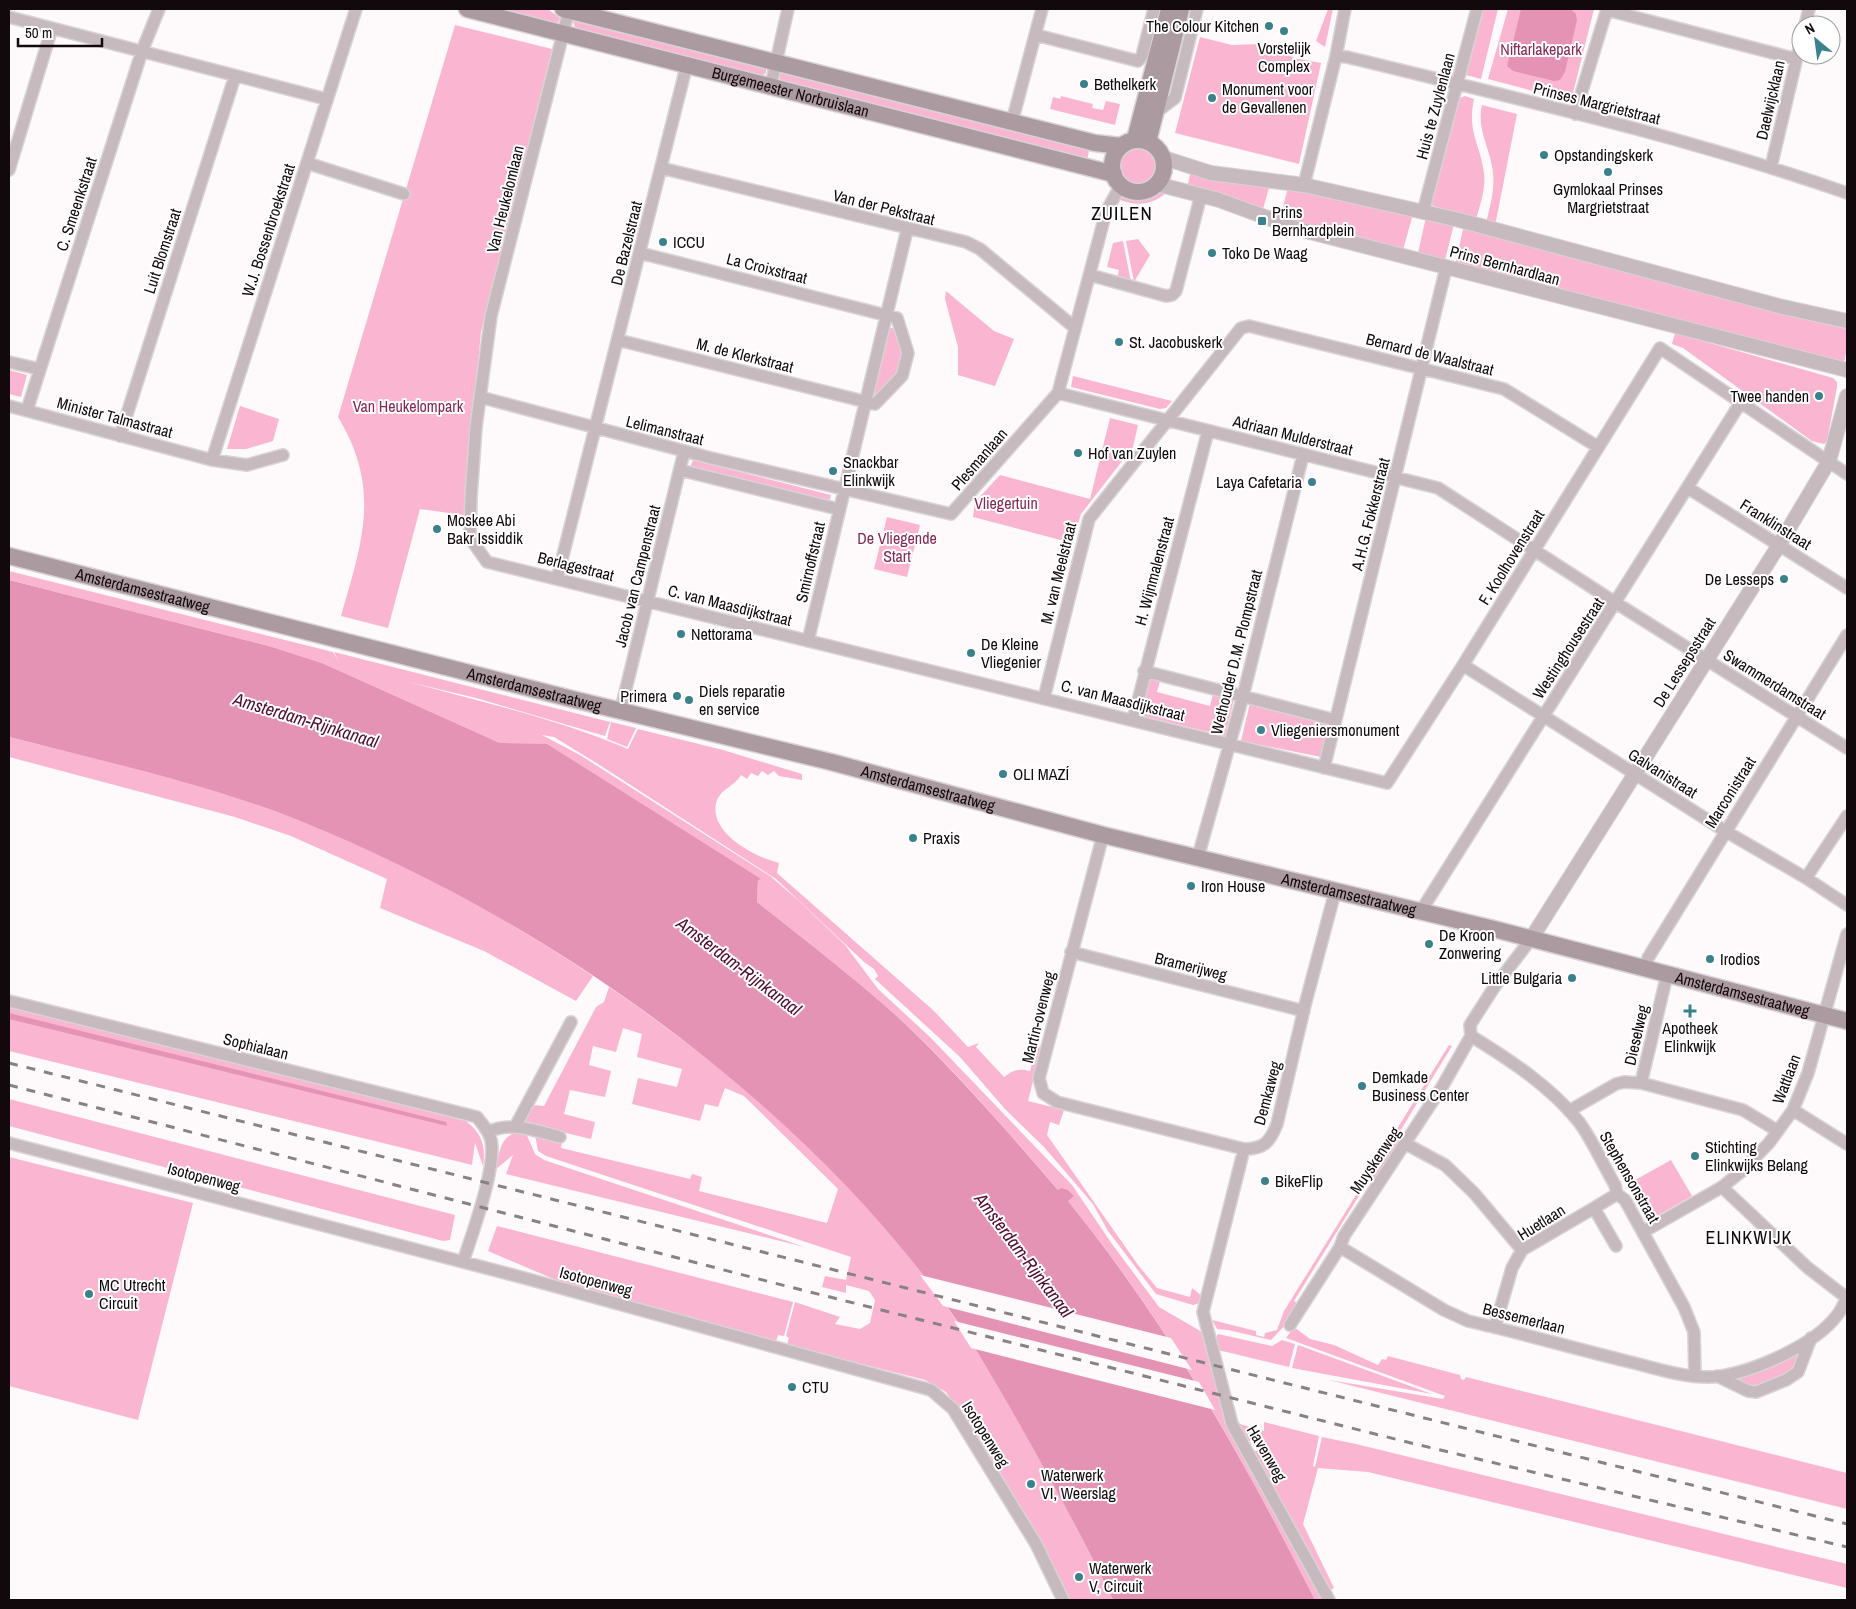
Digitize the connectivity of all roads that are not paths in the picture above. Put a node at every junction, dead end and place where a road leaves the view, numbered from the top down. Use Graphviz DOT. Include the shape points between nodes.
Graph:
graph roads {
  1 [pos="159,9"];
  2 [pos="356,9"];
  3 [pos="467,9"];
  4 [pos="788,9"];
  5 [pos="1042,9"];
  6 [pos="1154,9"];
  7 [pos="1169,9"];
  8 [pos="1181,9"];
  9 [pos="1197,9"];
  10 [pos="1345,9"];
  11 [pos="1477,9"];
  12 [pos="1607,9"];
  13 [pos="566,10"];
  14 [pos="9,17"];
  15 [pos="52,28"];
  16 [pos="563,32"];
  17 [pos="1036,35"];
  18 [pos="142,50"];
  19 [pos="1336,56"];
  20 [pos="1791,57"];
  21 [pos="776,63"];
  22 [pos="687,64"];
  23 [pos="1794,65"];
  24 [pos="235,76"];
  25 [pos="1459,84"];
  26 [pos="771,85"];
  27 [pos="326,99"];
  28 [pos="1155,113"];
  29 [pos="1575,114"];
  30 [pos="1012,122"];
  31 [pos="1135,142"];
  32 [pos="1164,158"];
  33 [pos="307,163"];
  34 [pos="1771,166"];
  35 [pos="661,168"];
  36 [pos="9,170"];
  37 [pos="1117,179"];
  38 [pos="1157,184"];
  39 [pos="1304,186"];
  40 [pos="1847,193"];
  41 [pos="404,194"];
  42 [pos="1201,195"];
  43 [pos="1423,212"];
  44 [pos="907,230"];
  45 [pos="640,253"];
  46 [pos="1446,268"];
  47 [pos="1090,275"];
  48 [pos="886,314"];
  49 [pos="1847,322"];
  50 [pos="1074,327"];
  51 [pos="1241,328"];
  52 [pos="618,340"];
  53 [pos="9,362"];
  54 [pos="39,369"];
  55 [pos="1423,369"];
  56 [pos="1847,370"];
  57 [pos="1058,393"];
  58 [pos="1847,396"];
  59 [pos="480,397"];
  60 [pos="865,402"];
  61 [pos="1741,402"];
  62 [pos="9,406"];
  63 [pos="27,410"];
  64 [pos="1168,420"];
  65 [pos="594,429"];
  66 [pos="1208,431"];
  67 [pos="120,436"];
  68 [pos="1598,447"];
  69 [pos="684,452"];
  70 [pos="283,454"];
  71 [pos="1303,455"];
  72 [pos="212,460"];
  73 [pos="1828,461"];
  74 [pos="680,470"];
  75 [pos="1847,474"];
  76 [pos="1396,477"];
  77 [pos="1688,488"];
  78 [pos="844,490"];
  79 [pos="838,509"];
  80 [pos="1779,545"];
  81 [pos="1535,550"];
  82 [pos="9,556"];
  83 [pos="557,578"];
  84 [pos="1847,588"];
  85 [pos="647,601"];
  86 [pos="1616,603"];
  87 [pos="1847,635"];
  88 [pos="808,641"];
  89 [pos="1706,660"];
  90 [pos="1463,665"];
  91 [pos="1144,671"];
  92 [pos="1243,696"];
  93 [pos="1044,698"];
  94 [pos="621,709"];
  95 [pos="1543,716"];
  96 [pos="1797,716"];
  97 [pos="1133,720"];
  98 [pos="1335,720"];
  99 [pos="1230,743"];
  100 [pos="1847,748"];
  101 [pos="1324,768"];
  102 [pos="1634,774"];
  103 [pos="1387,783"];
  104 [pos="1847,816"];
  105 [pos="1725,831"];
  106 [pos="1103,835"];
  107 [pos="1198,857"];
  108 [pos="1806,878"];
  109 [pos="1336,892"];
  110 [pos="1847,905"];
  111 [pos="1421,911"];
  112 [pos="1847,934"];
  113 [pos="1530,939"];
  114 [pos="1071,952"];
  115 [pos="1646,970"];
  116 [pos="1666,975"];
  117 [pos="9,1001"];
  118 [pos="1304,1011"];
  119 [pos="1824,1015"];
  120 [pos="1847,1021"];
  121 [pos="571,1022"];
  122 [pos="1472,1036"];
  123 [pos="1641,1083"];
  124 [pos="1793,1110"];
  125 [pos="1569,1111"];
  126 [pos="515,1127"];
  127 [pos="1778,1131"];
  128 [pos="488,1132"];
  129 [pos="560,1136"];
  130 [pos="9,1143"];
  131 [pos="1406,1144"];
  132 [pos="1847,1144"];
  133 [pos="1244,1149"];
  134 [pos="1722,1187"];
  135 [pos="1617,1194"];
  136 [pos="1594,1208"];
  137 [pos="1643,1232"];
  138 [pos="1616,1246"];
  139 [pos="1340,1247"];
  140 [pos="1522,1250"];
  141 [pos="462,1262"];
  142 [pos="1847,1298"];
  143 [pos="1290,1325"];
  144 [pos="1495,1327"];
  145 [pos="1811,1338"];
  146 [pos="1695,1376"];
  147 [pos="1717,1376"];
  148 [pos="1063,1600"];
  149 [pos="1329,1600"];
  1 -- 18 [label="street, C. Smeenkstraat"];
  2 -- 27 [label="street, W.J. Bossenbroekstraat"];
  3 -- 16 [label="main road, Burgemeester Norbruislaan"];
  4 -- 21 [label="street"];
  5 -- 17 [label="street"];
  6 -- 17 [label="street" via="1138,61"];
  7 -- 31 [label="main road"];
  8 -- 28 [label="main road"];
  9 -- 28 [label="street" via="1175,98"];
  10 -- 19 [label="street"];
  11 -- 25 [label="street, Huis te Zuylenlaan"];
  12 -- 20 [label="street"];
  12 -- 29 [label="street"];
  13 -- 16 [label="street, Van Heukelomlaan"];
  13 -- 21 [label="main road, Burgemeester Norbruislaan"];
  14 -- 15 [label="street"];
  15 -- 18 [label="street"];
  15 -- 36 [label="street"];
  16 -- 22 [label="main road, Burgemeester Norbruislaan"];
  16 -- 59 [label="street, Van Heukelomlaan" via="491,316"];
  17 -- 30 [label="street"];
  18 -- 24 [label="street"];
  18 -- 54 [label="street, C. Smeenkstraat"];
  19 -- 25 [label="street, Prinses Margrietstraat"];
  19 -- 39 [label="street"];
  21 -- 26 [label="street"];
  21 -- 30 [label="main road, Burgemeester Norbruislaan"];
  22 -- 26 [label="main road, Burgemeester Norbruislaan"];
  22 -- 35 [label="street, De Bazelstraat"];
  23 -- 34 [label="street, Daelwijcklaan"];
  24 -- 27 [label="street"];
  24 -- 67 [label="street, Luit Blomstraat"];
  25 -- 29 [label="street, Prinses Margrietstraat"];
  25 -- 43 [label="street, Huis te Zuylenlaan"];
  26 -- 37 [label="main road, Burgemeester Norbruislaan"];
  27 -- 33 [label="street, W.J. Bossenbroekstraat"];
  28 -- 31 [label="main road"];
  29 -- 34 [label="street, Prinses Margrietstraat"];
  30 -- 31 [label="main road, Burgemeester Norbruislaan" via="1095,143"];
  31 -- 32 [label="main road"];
  31 -- 37 [label="main road" via="1114,159"];
  32 -- 38 [label="main road" via="1165,167"];
  32 -- 39 [label="street, Prins Bernhardlaan" via="1211,172"];
  33 -- 41 [label="street"];
  33 -- 72 [label="street, W.J. Bossenbroekstraat"];
  34 -- 40 [label="street, Prinses Margrietstraat"];
  35 -- 44 [label="street, Van der Pekstraat"];
  35 -- 45 [label="street, De Bazelstraat"];
  37 -- 38 [label="main road" via="1129,190 1139,192"];
  37 -- 47 [label="street"];
  38 -- 42 [label="street, Prins Bernhardlaan"];
  39 -- 43 [label="street, Prins Bernhardlaan"];
  42 -- 46 [label="street, Prins Bernhardlaan" via="1298,229"];
  42 -- 47 [label="street" via="1176,291 1172,295"];
  43 -- 49 [label="street, Prins Bernhardlaan"];
  44 -- 48 [label="street, Smirnoffstraat"];
  44 -- 50 [label="street, Van der Pekstraat" via="966,242 980,249"];
  45 -- 48 [label="street, La Croixstraat"];
  45 -- 52 [label="street, De Bazelstraat"];
  46 -- 55 [label="street, A.H.G. Fokkerstraat"];
  46 -- 56 [label="street, Prins Bernhardlaan"];
  47 -- 50 [label="street"];
  48 -- 60 [label="street, Smirnoffstraat"];
  48 -- 60 [label="street" via="897,318 908,353 902,376 875,404"];
  50 -- 57 [label="street, Plesmanlaan"];
  51 -- 55 [label="street, Bernard de Waalstraat" via="1249,326"];
  51 -- 64 [label="street, M. van Meelstraat"];
  52 -- 60 [label="street, M. de Klerkstraat"];
  52 -- 65 [label="street, De Bazelstraat"];
  53 -- 54 [label="street"];
  54 -- 63 [label="street, C. Smeenkstraat"];
  55 -- 68 [label="street, Bernard de Waalstraat" via="1504,389"];
  55 -- 76 [label="street, A.H.G. Fokkerstraat"];
  57 -- 64 [label="street, Adriaan Mulderstraat"];
  57 -- 78 [label="street, Plesmanlaan" via="951,514"];
  58 -- 73 [label="street, De Lessepsstraat"];
  59 -- 65 [label="street, Lelimanstraat"];
  59 -- 83 [label="street, Berlagestraat" via="470,538 487,562"];
  60 -- 78 [label="street, Smirnoffstraat"];
  61 -- 68 [label="street, F. Koolhovenstraat" via="1660,348"];
  61 -- 73 [label="street"];
  61 -- 77 [label="street, Westinghousestraat"];
  62 -- 63 [label="street, Minister Talmastraat"];
  63 -- 67 [label="street, Minister Talmastraat"];
  64 -- 66 [label="street, Adriaan Mulderstraat"];
  64 -- 93 [label="street, M. van Meelstraat" via="1088,519"];
  65 -- 69 [label="street, Lelimanstraat"];
  65 -- 83 [label="street, De Bazelstraat"];
  66 -- 71 [label="street, Adriaan Mulderstraat"];
  66 -- 91 [label="street, H. Wijnmalenstraat"];
  67 -- 72 [label="street, Minister Talmastraat"];
  68 -- 81 [label="street, F. Koolhovenstraat"];
  69 -- 74 [label="street, Jacob van Campenstraat"];
  69 -- 78 [label="street, Lelimanstraat"];
  70 -- 72 [label="street, Minister Talmastraat" via="247,465"];
  71 -- 76 [label="street, Adriaan Mulderstraat"];
  71 -- 92 [label="street, Wethouder D.M. Plompstraat"];
  73 -- 75 [label="street"];
  73 -- 80 [label="street, De Lessepsstraat"];
  74 -- 79 [label="street"];
  74 -- 85 [label="street, Jacob van Campenstraat"];
  76 -- 81 [label="street, Adriaan Mulderstraat" via="1438,488"];
  76 -- 98 [label="street, A.H.G. Fokkerstraat"];
  77 -- 80 [label="street, Franklinstraat"];
  77 -- 86 [label="street, Westinghousestraat"];
  78 -- 79 [label="street, Smirnoffstraat"];
  79 -- 88 [label="street, Smirnoffstraat"];
  80 -- 84 [label="street, Franklinstraat"];
  80 -- 89 [label="street, De Lessepsstraat"];
  81 -- 86 [label="street, Swammerdamstraat"];
  81 -- 90 [label="street, F. Koolhovenstraat"];
  82 -- 94 [label="main road, Amsterdamsestraatweg"];
  83 -- 85 [label="street, Berlagestraat"];
  85 -- 88 [label="street, C. van Maasdijkstraat"];
  85 -- 94 [label="street, Jacob van Campenstraat"];
  86 -- 89 [label="street, Swammerdamstraat"];
  86 -- 95 [label="street, Westinghousestraat"];
  87 -- 96 [label="street, Marconistraat"];
  88 -- 93 [label="street, C. van Maasdijkstraat"];
  89 -- 96 [label="street, Swammerdamstraat"];
  89 -- 102 [label="street, De Lessepsstraat"];
  90 -- 95 [label="street, Galvanistraat"];
  90 -- 103 [label="street, F. Koolhovenstraat"];
  91 -- 92 [label="street, C. van Maasdijkstraat"];
  91 -- 97 [label="street, H. Wijnmalenstraat"];
  92 -- 98 [label="street, C. van Maasdijkstraat"];
  92 -- 99 [label="street, Wethouder D.M. Plompstraat"];
  93 -- 97 [label="street, C. van Maasdijkstraat"];
  94 -- 106 [label="main road, Amsterdamsestraatweg"];
  95 -- 102 [label="street, Galvanistraat"];
  95 -- 111 [label="street, Westinghousestraat"];
  96 -- 100 [label="street, Swammerdamstraat"];
  96 -- 105 [label="street, Marconistraat"];
  97 -- 99 [label="street, C. van Maasdijkstraat"];
  98 -- 101 [label="street, A.H.G. Fokkerstraat"];
  99 -- 101 [label="street, C. van Maasdijkstraat"];
  99 -- 107 [label="street, Wethouder D.M. Plompstraat"];
  101 -- 103 [label="street, C. van Maasdijkstraat"];
  102 -- 105 [label="street, Galvanistraat"];
  102 -- 113 [label="street, De Lessepsstraat"];
  104 -- 108 [label="street"];
  105 -- 108 [label="street, Galvanistraat"];
  105 -- 115 [label="street, Marconistraat" via="1648,958"];
  106 -- 107 [label="main road, Amsterdamsestraatweg"];
  106 -- 114 [label="street, Martin-ovenweg"];
  107 -- 109 [label="main road, Amsterdamsestraatweg"];
  108 -- 110 [label="street, Galvanistraat"];
  109 -- 111 [label="main road, Amsterdamsestraatweg"];
  109 -- 118 [label="street, Demkaweg"];
  111 -- 113 [label="main road, Amsterdamsestraatweg"];
  112 -- 119 [label="street, Wattlaan"];
  113 -- 115 [label="main road, Amsterdamsestraatweg"];
  113 -- 122 [label="street, Muyskenweg" via="1470,1025"];
  114 -- 118 [label="street, Bramerijweg"];
  114 -- 133 [label="street, Martin-ovenweg" via="1039,1078 1043,1093 1057,1102"];
  115 -- 116 [label="main road, Amsterdamsestraatweg"];
  116 -- 119 [label="main road, Amsterdamsestraatweg"];
  116 -- 123 [label="street, Dieselweg"];
  117 -- 128 [label="street, Sophialaan" via="477,1117"];
  118 -- 133 [label="street, Demkaweg" via="1271,1138 1257,1149"];
  119 -- 120 [label="main road, Amsterdamsestraatweg"];
  119 -- 124 [label="street, Wattlaan" via="1808,1073"];
  121 -- 126 [label="street"];
  122 -- 125 [label="street, Stephensonstraat" via="1511,1060"];
  122 -- 131 [label="street, Muyskenweg"];
  123 -- 125 [label="street, Dieselweg" via="1616,1084"];
  123 -- 127 [label="street" via="1743,1110"];
  124 -- 127 [label="street, Wattlaan"];
  124 -- 132 [label="street"];
  125 -- 135 [label="street, Stephensonstraat" via="1592,1143"];
  126 -- 128 [label="street"];
  126 -- 129 [label="street"];
  127 -- 134 [label="street, Wattlaan" via="1757,1157"];
  128 -- 141 [label="street" via="492,1145 489,1168"];
  130 -- 141 [label="street, Isotopenweg"];
  131 -- 139 [label="street, Muyskenweg" via="1344,1236"];
  131 -- 140 [label="street" via="1445,1165 1474,1193"];
  133 -- 149 [label="street, Havenweg" via="1203,1312 1232,1424"];
  134 -- 137 [label="street, Wattlaan"];
  134 -- 142 [label="street" via="1808,1268"];
  135 -- 136 [label="street, Huetlaan"];
  135 -- 137 [label="street, Stephensonstraat"];
  136 -- 138 [label="street"];
  136 -- 140 [label="street, Huetlaan"];
  137 -- 146 [label="street, Stephensonstraat" via="1694,1332"];
  139 -- 143 [label="street, Muyskenweg"];
  139 -- 144 [label="street, Bessemerlaan" via="1444,1310 1468,1321"];
  140 -- 144 [label="street, Huetlaan" via="1512,1268"];
  141 -- 148 [label="street, Isotopenweg" via="931,1390 954,1409 1036,1544"];
  142 -- 145 [label="street, Bessemerlaan" via="1838,1314"];
  144 -- 146 [label="street, Bessemerlaan"];
  145 -- 147 [label="street, Bessemerlaan" via="1767,1363"];
  145 -- 147 [label="street, Bessemerlaan" via="1798,1372 1763,1390 1748,1391"];
  146 -- 147 [label="street, Bessemerlaan"];
}
